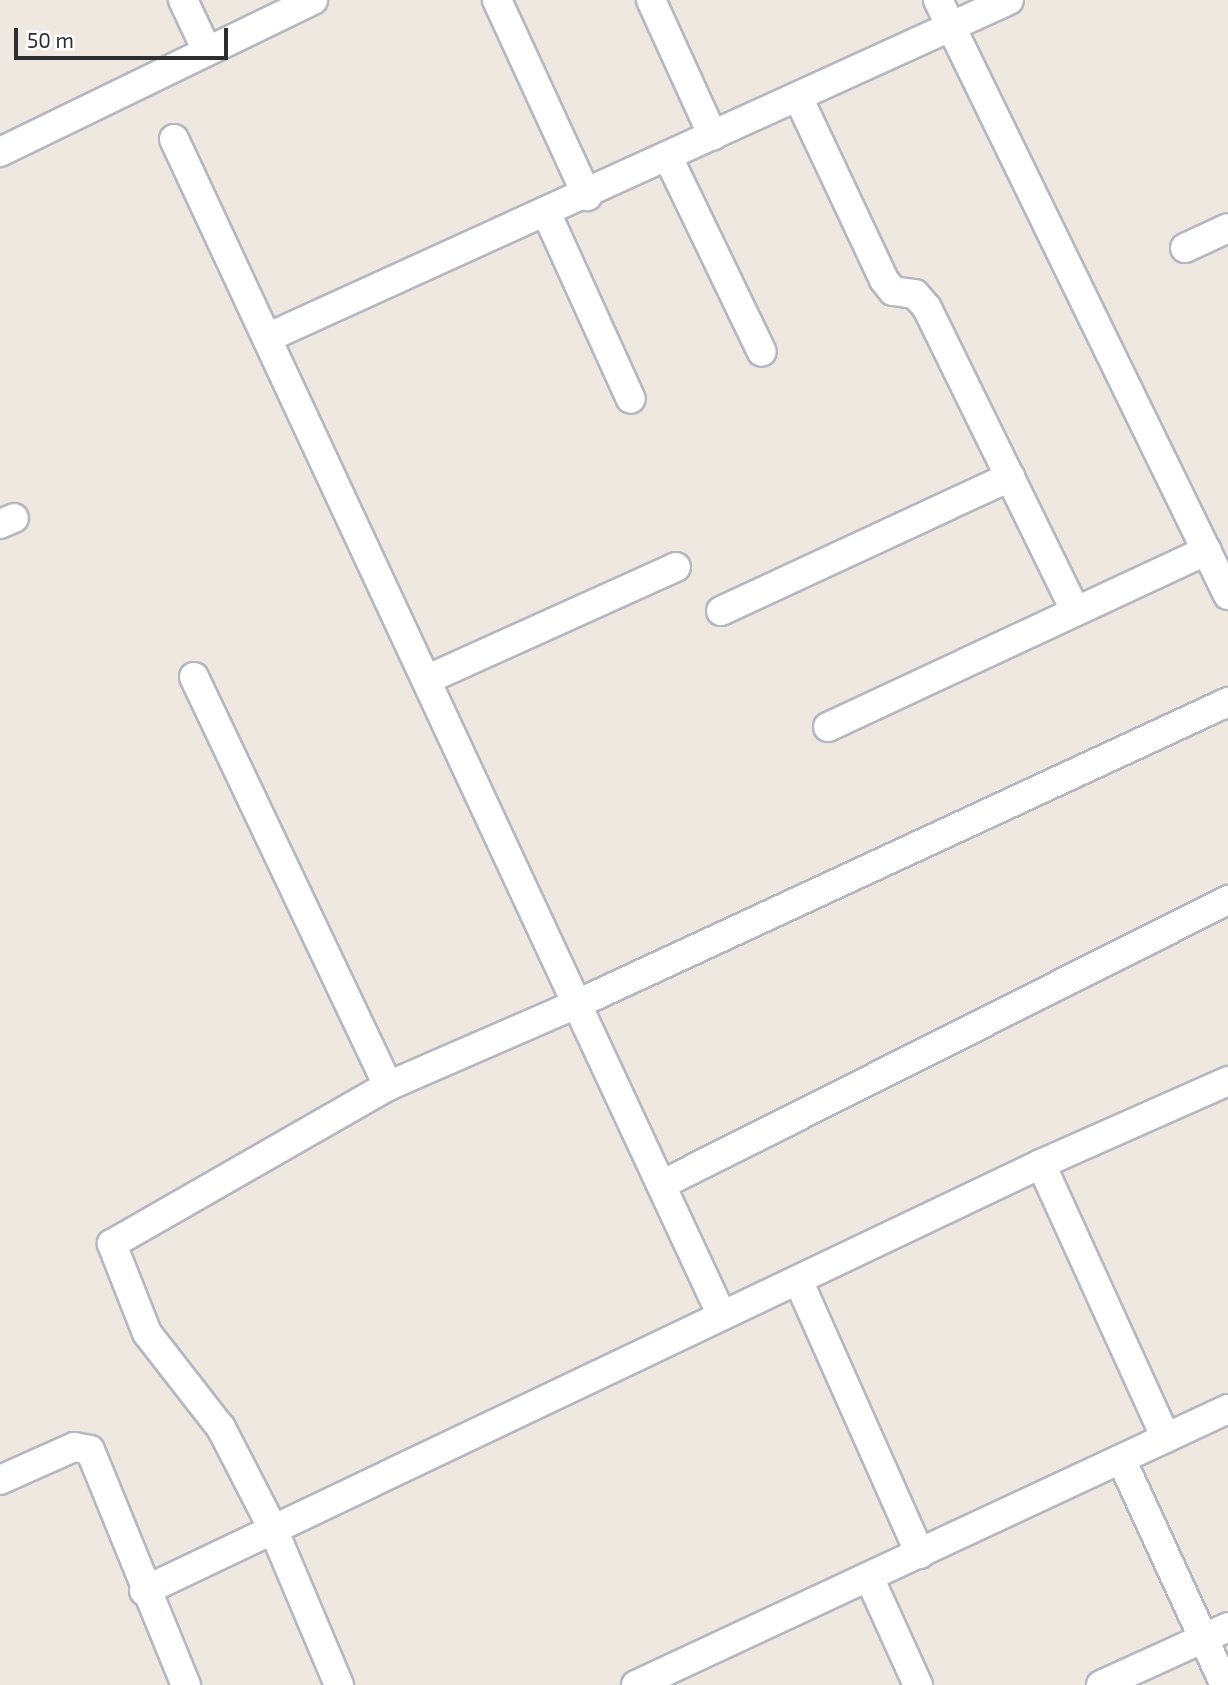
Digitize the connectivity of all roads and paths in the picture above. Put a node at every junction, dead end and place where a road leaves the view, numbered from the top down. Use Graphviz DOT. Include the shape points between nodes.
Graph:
graph roads {
  1 [pos="183,0"];
  2 [pos="313,0"];
  3 [pos="497,0"];
  4 [pos="651,0"];
  5 [pos="938,0"];
  6 [pos="1009,0"];
  7 [pos="950,25"];
  8 [pos="207,51"];
  9 [pos="798,97"];
  10 [pos="713,136"];
  11 [pos="174,139"];
  12 [pos="0,152"];
  13 [pos="668,158"];
  14 [pos="587,195"];
  15 [pos="546,212"];
  16 [pos="1228,228"];
  17 [pos="1185,248"];
  18 [pos="269,337"];
  19 [pos="762,352"];
  20 [pos="631,399"];
  21 [pos="1010,477"];
  22 [pos="1207,550"];
  23 [pos="676,567"];
  24 [pos="1228,594"];
  25 [pos="1075,610"];
  26 [pos="721,611"];
  27 [pos="194,677"];
  28 [pos="428,679"];
  29 [pos="1228,702"];
  30 [pos="828,727"];
  31 [pos="1228,900"];
  32 [pos="577,1004"];
  33 [pos="1228,1081"];
  34 [pos="388,1086"];
  35 [pos="1041,1164"];
  36 [pos="661,1185"];
  37 [pos="798,1279"];
  38 [pos="722,1316"];
  39 [pos="1228,1409"];
  40 [pos="1166,1438"];
  41 [pos="1121,1459"];
  42 [pos="0,1480"];
  43 [pos="273,1529"];
  44 [pos="920,1554"];
  45 [pos="869,1577"];
  46 [pos="144,1591"];
  47 [pos="1216,1633"];
  48 [pos="186,1685"];
  49 [pos="339,1685"];
  50 [pos="636,1685"];
  51 [pos="918,1685"];
  52 [pos="1101,1685"];
  53 [pos="1225,1685"];
  1 -- 8 [label="street"];
  2 -- 8 [label="street"];
  3 -- 14 [label="street"];
  4 -- 10 [label="street"];
  5 -- 7 [label="street"];
  6 -- 7 [label="street"];
  7 -- 9 [label="street"];
  7 -- 22 [label="street"];
  8 -- 12 [label="street"];
  9 -- 10 [label="street"];
  9 -- 21 [label="street" via="884,279 893,291 915,294 927,308"];
  10 -- 13 [label="street"];
  11 -- 18 [label="street"];
  13 -- 14 [label="street"];
  13 -- 19 [label="street"];
  14 -- 15 [label="street"];
  15 -- 18 [label="street"];
  15 -- 20 [label="street"];
  16 -- 17 [label="street"];
  18 -- 28 [label="street"];
  21 -- 25 [label="street"];
  21 -- 26 [label="street"];
  22 -- 24 [label="street"];
  22 -- 25 [label="street"];
  23 -- 28 [label="street"];
  25 -- 30 [label="street"];
  27 -- 34 [label="street"];
  28 -- 32 [label="street"];
  29 -- 32 [label="street"];
  31 -- 36 [label="street"];
  32 -- 34 [label="street"];
  32 -- 36 [label="street"];
  33 -- 35 [label="street"];
  34 -- 43 [label="street" via="112,1244 147,1333 221,1428"];
  35 -- 37 [label="street"];
  35 -- 40 [label="street"];
  36 -- 38 [label="street"];
  37 -- 38 [label="street"];
  37 -- 44 [label="street"];
  38 -- 43 [label="street"];
  39 -- 40 [label="street"];
  40 -- 41 [label="street"];
  41 -- 44 [label="street"];
  41 -- 47 [label="street"];
  42 -- 46 [label="street" via="74,1447 90,1450"];
  43 -- 46 [label="street"];
  43 -- 49 [label="street"];
  44 -- 45 [label="street"];
  45 -- 50 [label="street"];
  45 -- 51 [label="street"];
  46 -- 48 [label="street"];
  47 -- 52 [label="street"];
  47 -- 53 [label="street"];
}
